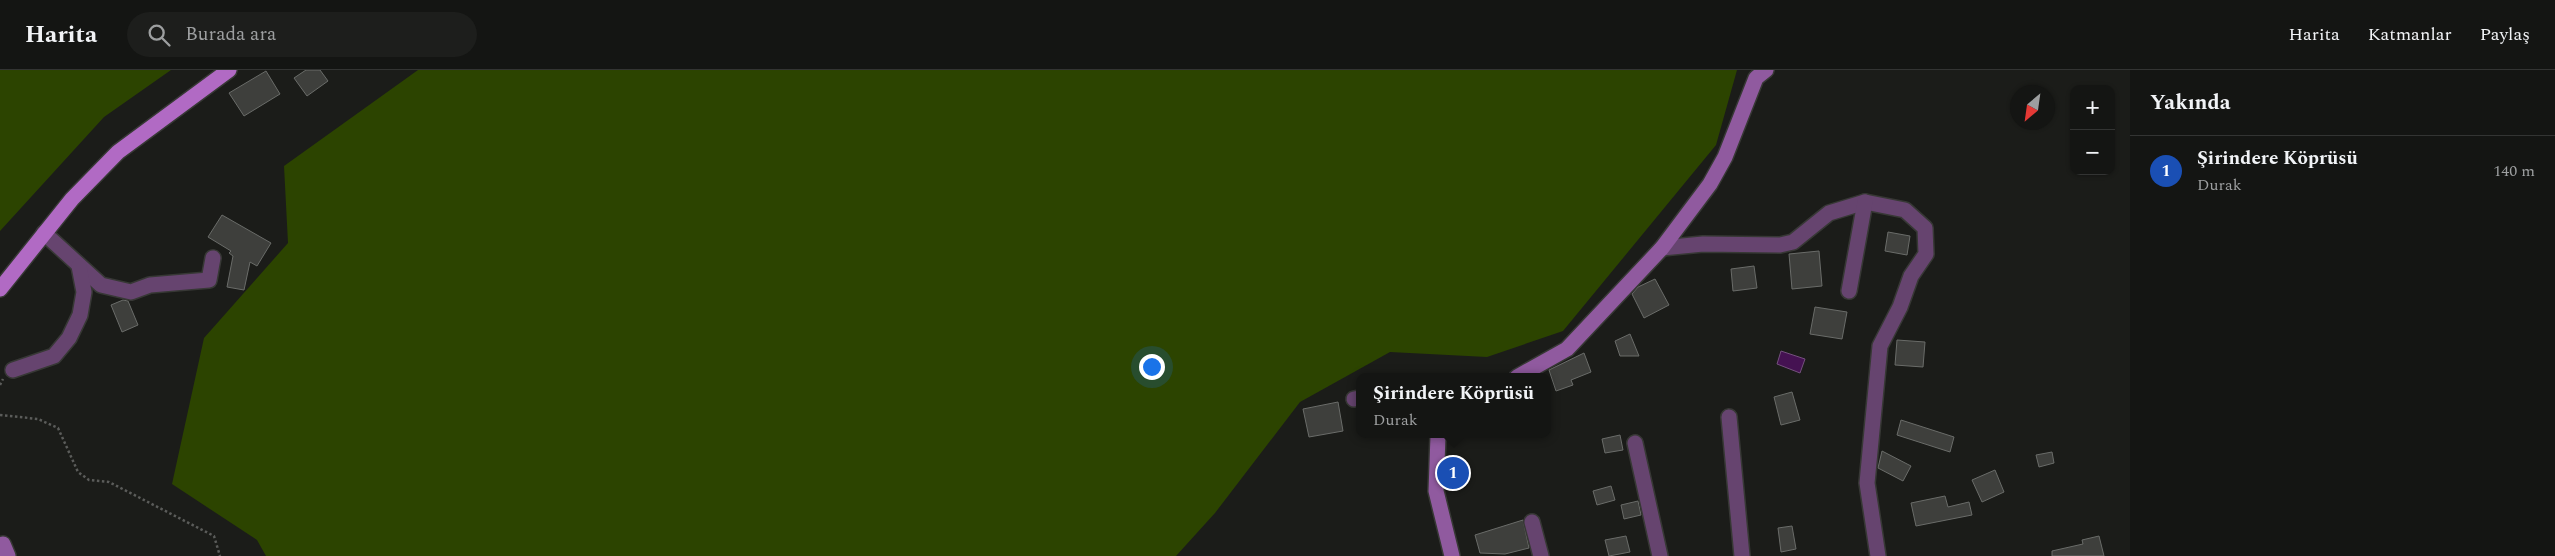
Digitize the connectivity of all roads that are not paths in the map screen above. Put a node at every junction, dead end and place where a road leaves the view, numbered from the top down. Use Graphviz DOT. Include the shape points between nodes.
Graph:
graph roads {
  1 [pos="229,70"];
  2 [pos="1766,70"];
  3 [pos="1865,202"];
  4 [pos="44,234"];
  5 [pos="1662,248"];
  6 [pos="212,258"];
  7 [pos="79,266"];
  8 [pos="0,289"];
  9 [pos="1849,291"];
  10 [pos="13,370"];
  11 [pos="1525,373"];
  12 [pos="1729,417"];
  13 [pos="1438,438"];
  14 [pos="1635,443"];
  15 [pos="1532,522"];
  16 [pos="1452,556"];
  17 [pos="1541,556"];
  18 [pos="1660,556"];
  19 [pos="1742,556"];
  20 [pos="1878,556"];
  1 -- 4 [label="main road" via="118,152 72,199"];
  2 -- 5 [label="street" via="1756,78 1725,157 1710,184"];
  3 -- 5 [label="street" via="1829,213 1793,242 1780,246 1703,244"];
  3 -- 9 [label="street"];
  3 -- 20 [label="street" via="1905,210 1925,228 1926,254 1911,276 1880,346 1867,483"];
  4 -- 7 [label="street"];
  4 -- 8 [label="main road"];
  5 -- 11 [label="street" via="1567,349"];
  6 -- 7 [label="street" via="210,280 150,285 131,292 101,285"];
  7 -- 10 [label="street" via="84,292 80,315 69,338 54,356"];
  12 -- 19 [label="street"];
  13 -- 16 [label="street" via="1436,491"];
  14 -- 18 [label="street"];
  15 -- 17 [label="street"];
}
